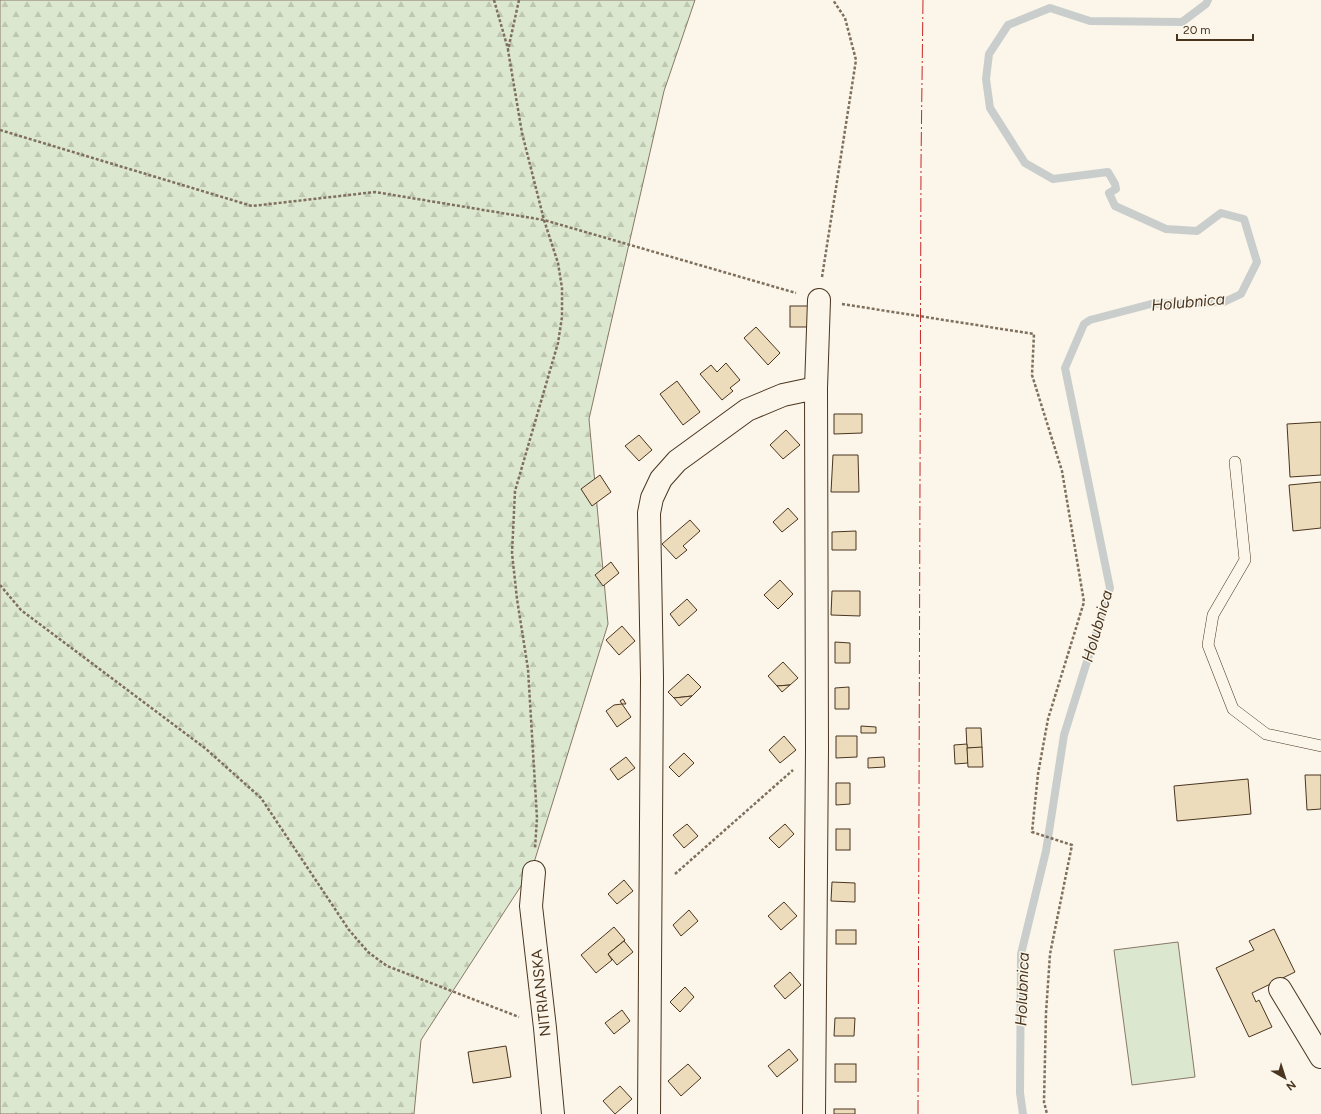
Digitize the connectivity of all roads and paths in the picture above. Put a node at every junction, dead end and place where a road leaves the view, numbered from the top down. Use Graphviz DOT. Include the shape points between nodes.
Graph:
graph roads {
  1 [pos="494,0"];
  2 [pos="519,0"];
  3 [pos="833,0"];
  4 [pos="508,50"];
  5 [pos="0,130"];
  6 [pos="544,220"];
  7 [pos="819,300"];
  8 [pos="816,388"];
  9 [pos="1235,462"];
  10 [pos="0,585"];
  11 [pos="1321,746"];
  12 [pos="817,749"];
  13 [pos="534,872"];
  14 [pos="651,895"];
  15 [pos="1280,989"];
  16 [pos="545,1028"];
  17 [pos="1321,1057"];
  18 [pos="553,1114"];
  19 [pos="649,1114"];
  20 [pos="814,1114"];
  21 [pos="1047,1114"];
  1 -- 4 [label="path"];
  2 -- 4 [label="path"];
  3 -- 7 [label="path" via="844,18 856,60"];
  4 -- 6 [label="path" via="522,133"];
  5 -- 6 [label="path" via="252,206 375,192"];
  6 -- 7 [label="path"];
  6 -- 13 [label="path" via="558,263 562,288 562,317 558,343 514,491 512,553 528,668 537,818"];
  7 -- 8 [label="street"];
  7 -- 21 [label="path" via="1034,334 1032,375 1062,471 1084,602 1048,719 1038,774 1032,832 1072,845 1050,954 1044,1102"];
  8 -- 12 [label="street"];
  8 -- 14 [label="street" via="783,395 746,410 677,461 661,479 652,498 649,513 652,678"];
  9 -- 11 [label="lane" via="1245,560 1213,614 1208,646 1233,709 1266,734"];
  10 -- 16 [label="path" via="21,610 206,749 261,798 349,930 368,952 387,966 410,976"];
  12 -- 14 [label="path"];
  12 -- 20 [label="street"];
  13 -- 16 [label="street, NITRIANSKA" via="531,906"];
  14 -- 19 [label="street"];
  15 -- 17 [label="street"];
  16 -- 18 [label="street, NITRIANSKA"];
}
